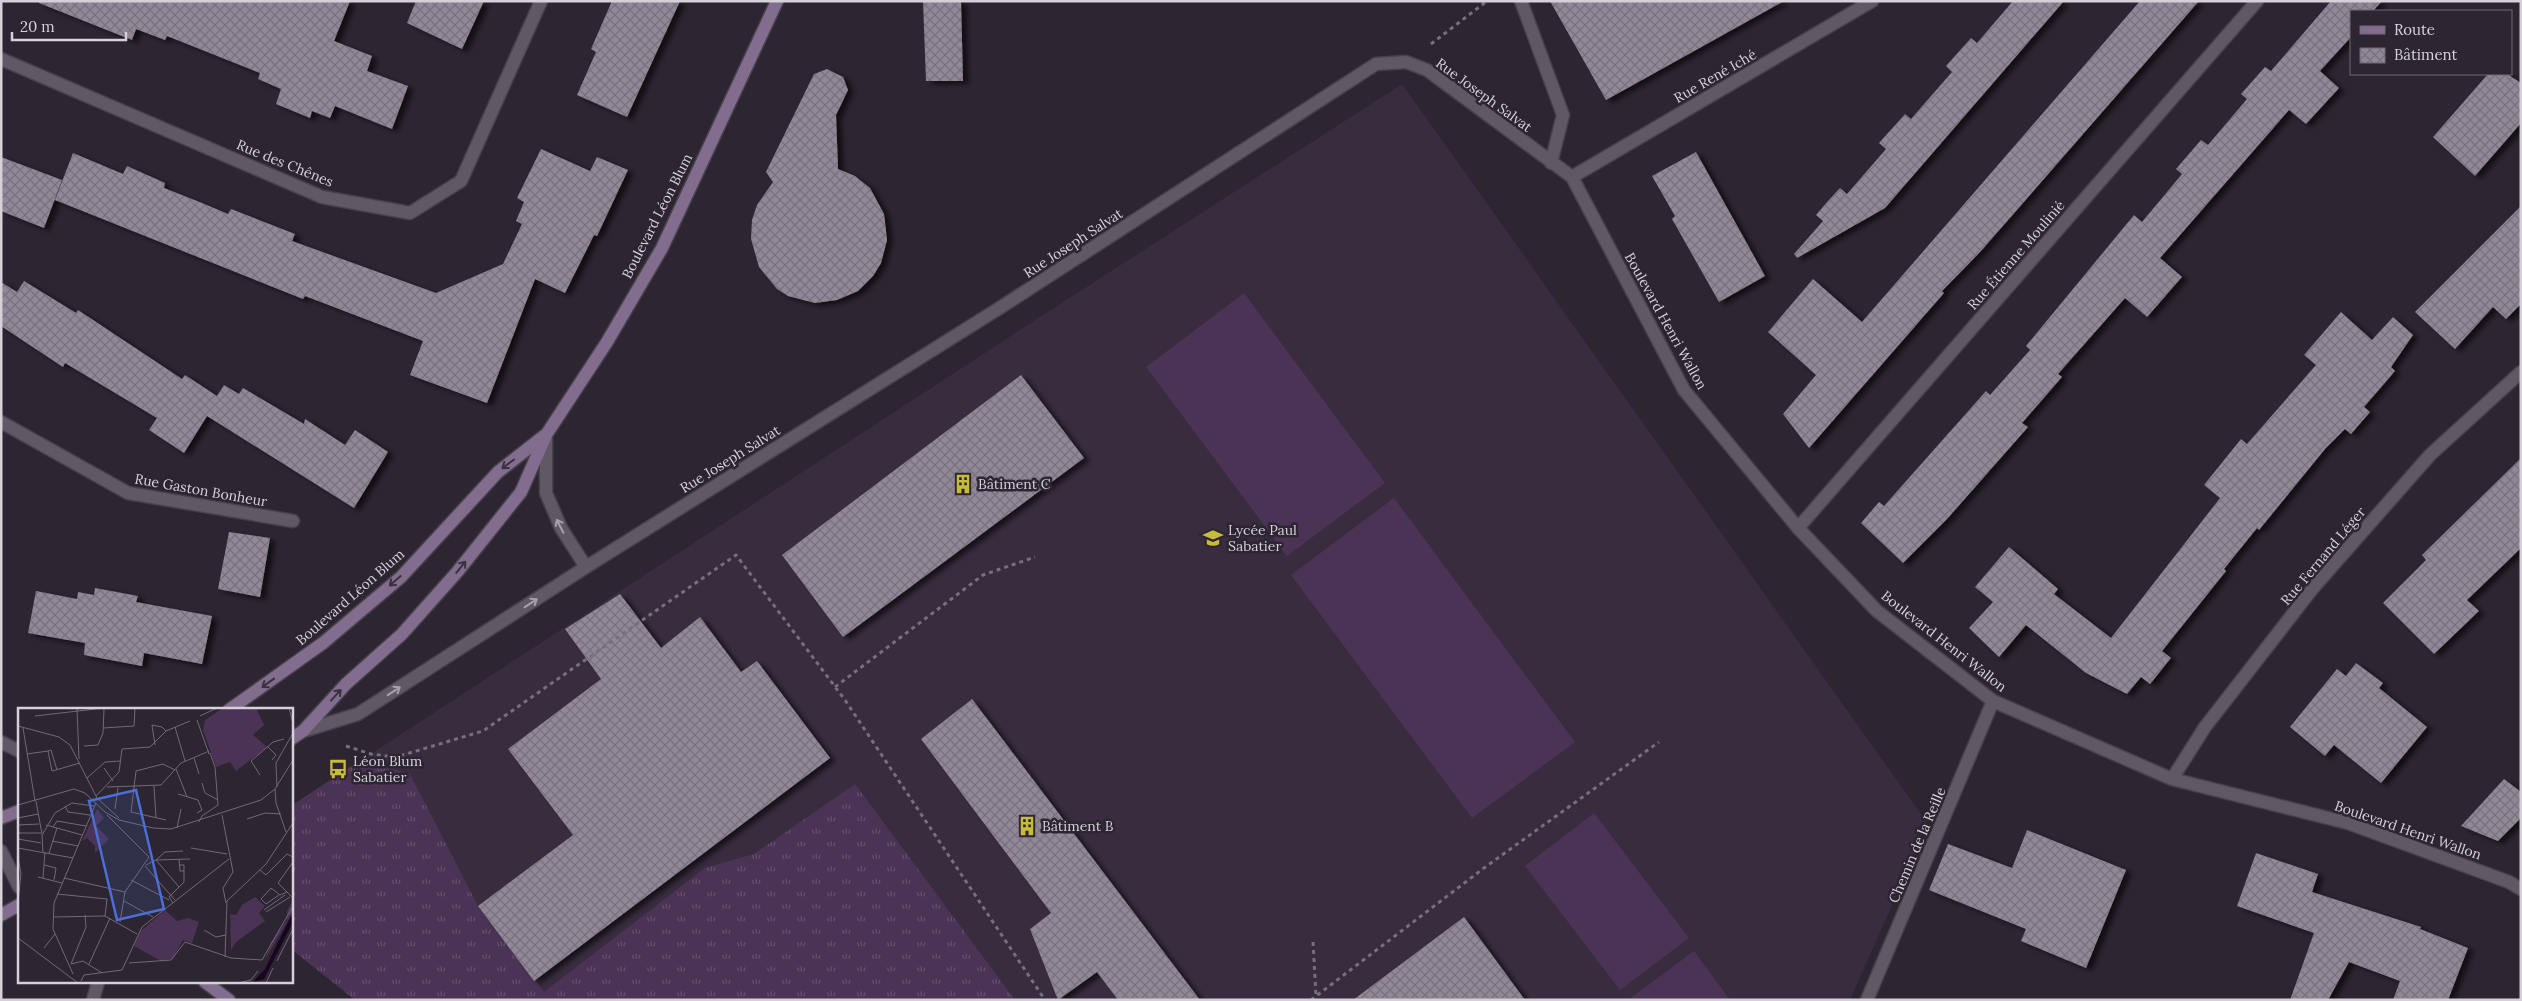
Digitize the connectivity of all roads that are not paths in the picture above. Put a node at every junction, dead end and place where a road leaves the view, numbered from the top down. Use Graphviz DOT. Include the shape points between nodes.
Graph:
graph roads {
  1 [pos="540,1"];
  2 [pos="777,1"];
  3 [pos="1521,1"];
  4 [pos="1872,1"];
  5 [pos="2257,1"];
  6 [pos="1,59"];
  7 [pos="1551,163"];
  8 [pos="1572,176"];
  9 [pos="2521,372"];
  10 [pos="1,422"];
  11 [pos="546,435"];
  12 [pos="293,521"];
  13 [pos="1798,528"];
  14 [pos="586,567"];
  15 [pos="1993,700"];
  16 [pos="232,708"];
  17 [pos="303,731"];
  18 [pos="292,738"];
  19 [pos="1,742"];
  20 [pos="18,750"];
  21 [pos="2172,779"];
  22 [pos="18,811"];
  23 [pos="1,818"];
  24 [pos="1,851"];
  25 [pos="18,885"];
  26 [pos="2521,889"];
  27 [pos="18,906"];
  28 [pos="1,915"];
  29 [pos="97,984"];
  30 [pos="208,984"];
  31 [pos="93,1000"];
  32 [pos="229,1000"];
  33 [pos="1867,1000"];
  1 -- 6 [label="street, Rue des Chênes" via="461,181 410,213 322,197"];
  2 -- 11 [label="street, Boulevard Léon Blum" via="662,248 607,342"];
  3 -- 7 [label="street" via="1563,115"];
  4 -- 8 [label="street, Rue René Iché"];
  5 -- 13 [label="street, Rue Étienne Moulinié"];
  7 -- 8 [label="street, Rue Joseph Salvat"];
  7 -- 14 [label="street, Rue Joseph Salvat" via="1427,70 1406,62 1376,64 1026,291"];
  8 -- 13 [label="street, Boulevard Henri Wallon" via="1684,390"];
  9 -- 21 [label="street, Rue Fernand Léger" via="2430,455 2313,588 2205,727"];
  10 -- 12 [label="street, Rue Gaston Bonheur" via="128,493"];
  14 -- 11 [label="street, one-way" via="560,528 546,492"];
  11 -- 16 [label="street, Boulevard Léon Blum, one-way" via="498,472 401,577 322,643"];
  17 -- 11 [label="street, Boulevard Léon Blum, one-way" via="346,684 402,634 458,571 521,492"];
  13 -- 15 [label="street, Boulevard Henri Wallon" via="1877,611"];
  17 -- 14 [label="street, Rue Joseph Salvat, one-way" via="358,714"];
  15 -- 21 [label="street, Boulevard Henri Wallon"];
  15 -- 33 [label="street, Chemin de la Reille"];
  17 -- 18 [label="street, Boulevard Léon Blum"];
  19 -- 20 [label="street"];
  21 -- 26 [label="street, Boulevard Henri Wallon" via="2348,823"];
  22 -- 23 [label="street"];
  24 -- 25 [label="street"];
  27 -- 28 [label="street"];
  29 -- 31 [label="street"];
  30 -- 32 [label="street"];
}
